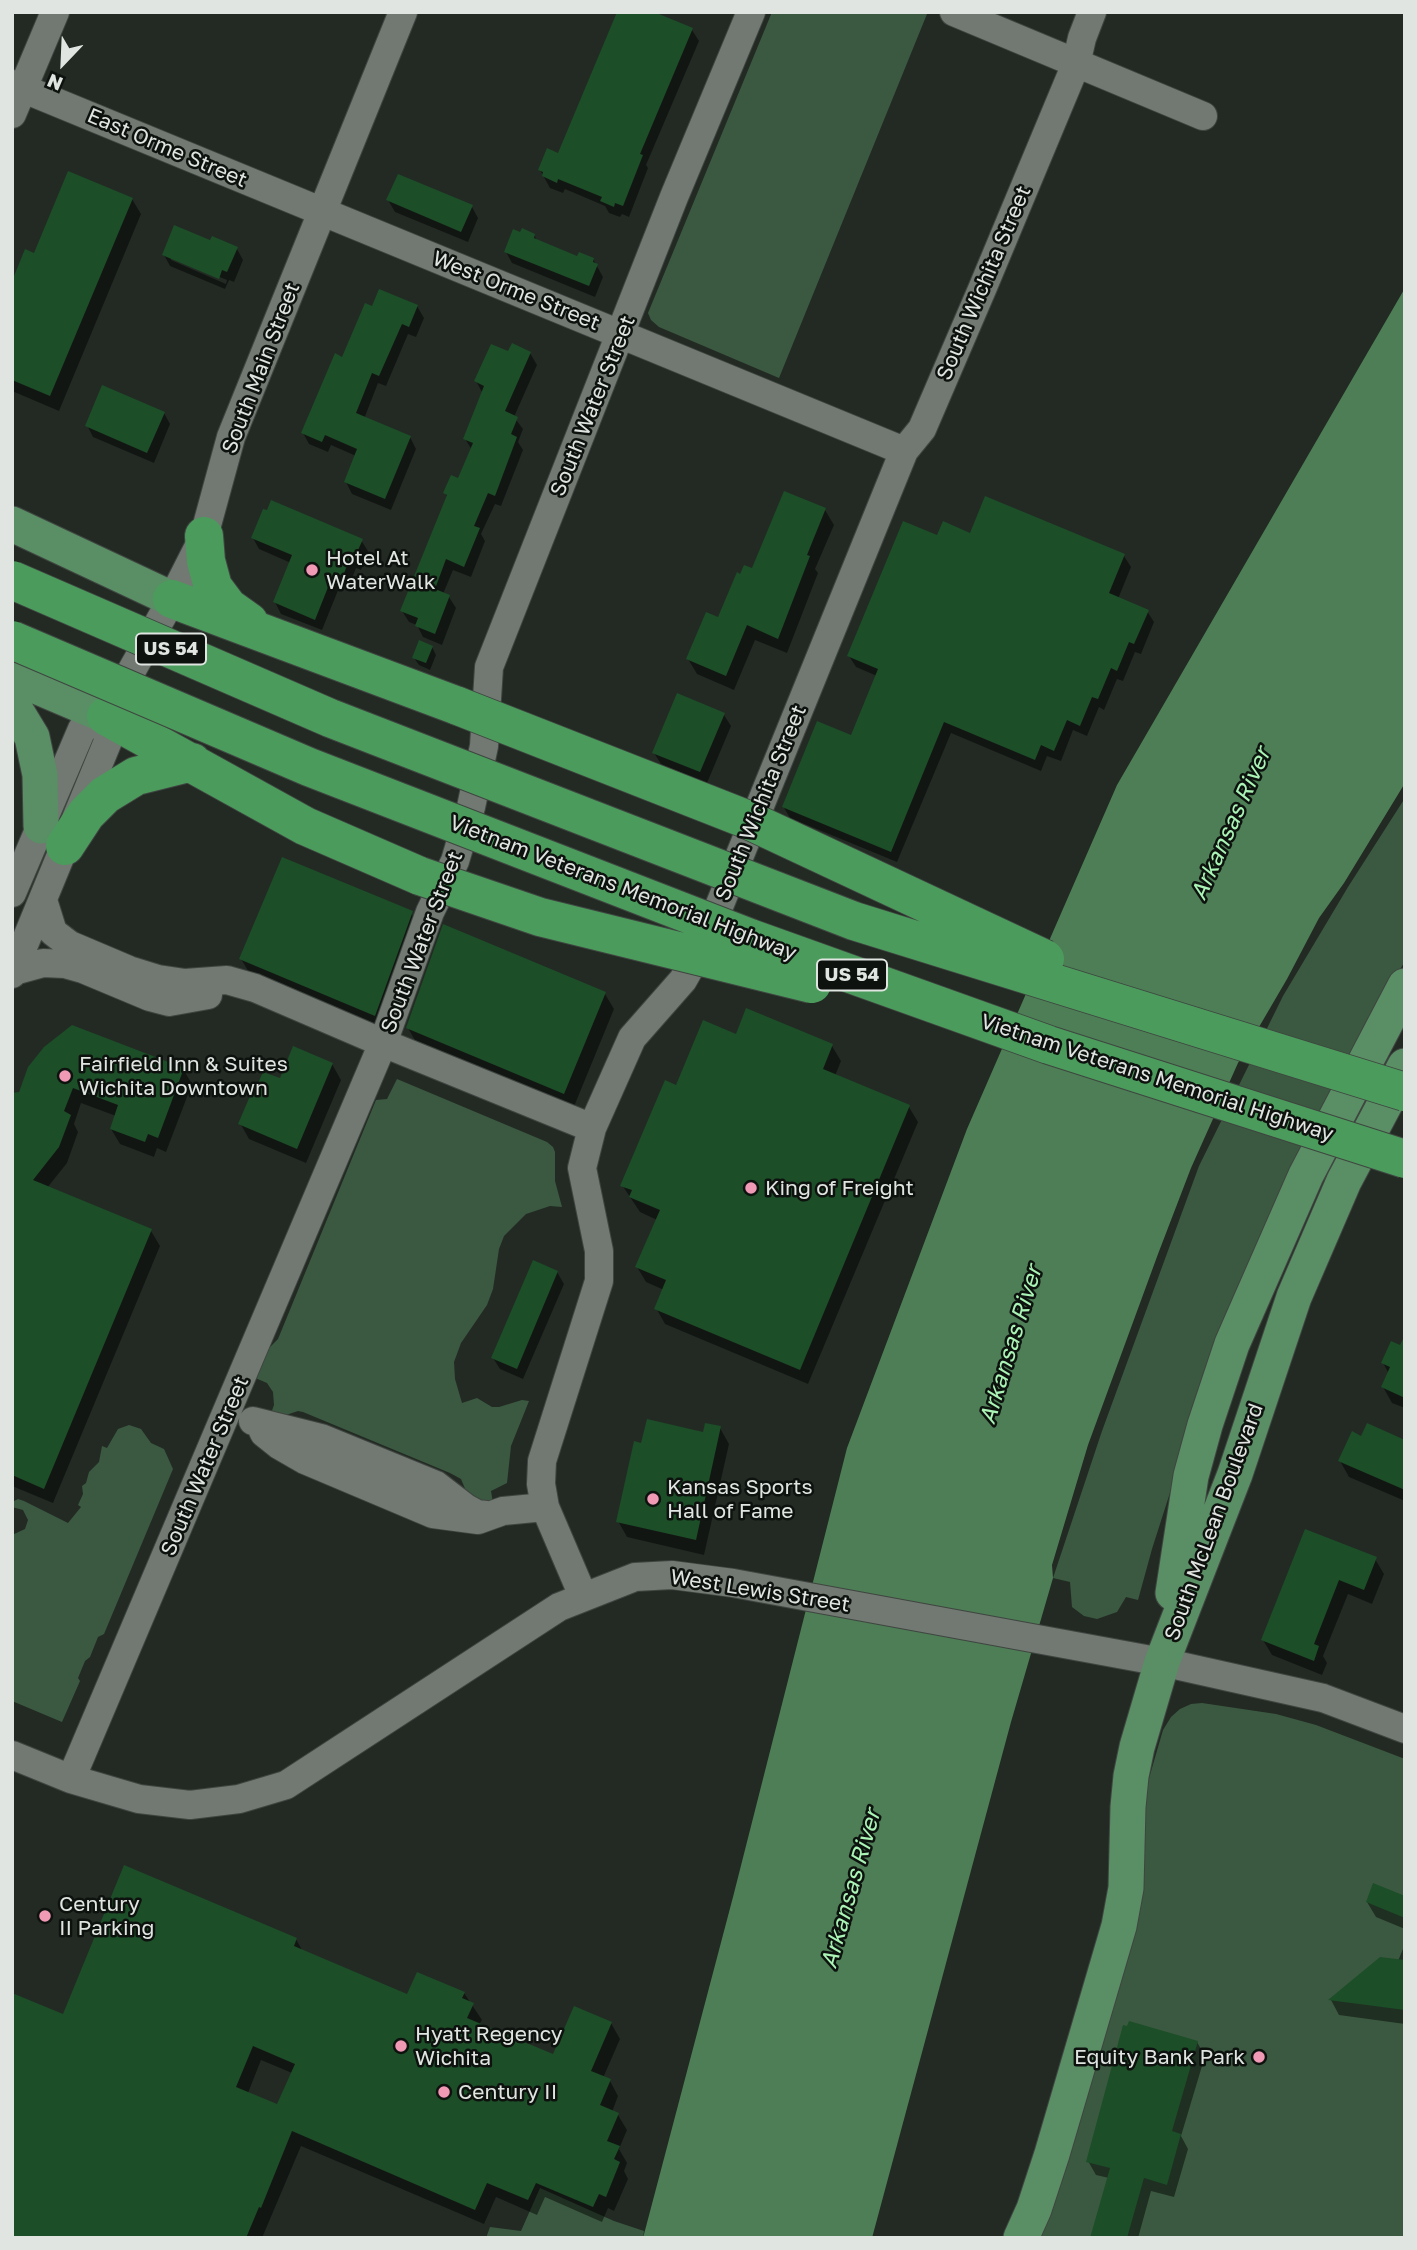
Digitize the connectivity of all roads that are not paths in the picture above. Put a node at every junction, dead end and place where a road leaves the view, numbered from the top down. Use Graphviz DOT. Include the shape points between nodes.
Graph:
graph roads {
  1 [pos="55,12"];
  2 [pos="403,12"];
  3 [pos="751,12"];
  4 [pos="954,12"];
  5 [pos="1093,12"];
  6 [pos="1076,64"];
  7 [pos="16,95"];
  8 [pos="1203,116"];
  9 [pos="321,213"];
  10 [pos="622,333"];
  11 [pos="904,451"];
  12 [pos="12,524"];
  13 [pos="204,537"];
  14 [pos="12,580"];
  15 [pos="172,599"];
  16 [pos="265,634"];
  17 [pos="12,639"];
  18 [pos="12,676"];
  19 [pos="12,704"];
  20 [pos="106,716"];
  21 [pos="192,762"];
  22 [pos="53,836"];
  23 [pos="12,893"];
  24 [pos="43,900"];
  25 [pos="13,972"];
  26 [pos="1405,986"];
  27 [pos="256,988"];
  28 [pos="1170,1018"];
  29 [pos="383,1044"];
  30 [pos="1049,1045"];
  31 [pos="1405,1066"];
  32 [pos="1405,1092"];
  33 [pos="592,1128"];
  34 [pos="1405,1159"];
  35 [pos="228,1411"];
  36 [pos="545,1507"];
  37 [pos="583,1596"];
  38 [pos="1162,1662"];
  39 [pos="1405,1730"];
  40 [pos="12,1755"];
  41 [pos="71,1779"];
  42 [pos="1021,2238"];
  1 -- 7 [label="street"];
  2 -- 9 [label="street, South Main Street"];
  3 -- 10 [label="street, South Water Street"];
  4 -- 6 [label="street"];
  5 -- 6 [label="street, South Wichita Street"];
  6 -- 8 [label="street"];
  6 -- 11 [label="street, South Wichita Street" via="922,429"];
  7 -- 9 [label="street, East Orme Street"];
  9 -- 10 [label="street, West Orme Street"];
  9 -- 13 [label="street, South Main Street" via="231,437"];
  10 -- 11 [label="street, West Orme Street"];
  10 -- 29 [label="street, South Water Street" via="489,667 484,746 471,807 455,861 430,912"];
  11 -- 33 [label="street, South Wichita Street" via="705,941 682,980 632,1038"];
  12 -- 15 [label="main road"];
  13 -- 15 [label="street, South Main Street"];
  13 -- 16 [label="highway" via="213,587 228,607"];
  14 -- 28 [label="highway, US 54, bridge" via="330,718 854,921"];
  15 -- 16 [label="highway"];
  15 -- 20 [label="street, South Main Street"];
  16 -- 28 [label="highway, bridge" via="747,819"];
  17 -- 30 [label="highway, Vietnam Veterans Memorial Highway / US 54, bridge" via="335,777 750,938"];
  18 -- 20 [label="main road"];
  19 -- 22 [label="main road" via="32,737"];
  20 -- 21 [label="highway"];
  20 -- 22 [label="street, South Main Street" via="82,729"];
  21 -- 22 [label="highway" via="136,776 105,794 86,814"];
  21 -- 30 [label="highway, bridge" via="305,826 420,876 540,917"];
  22 -- 23 [label="street, South Main Street"];
  22 -- 24 [label="street, South Main Street"];
  24 -- 25 [label="street, South Main Street"];
  24 -- 27 [label="street" via="53,932 70,945 129,970 185,983 227,980"];
  25 -- 27 [label="street" via="43,963 65,964 169,1002"];
  26 -- 38 [label="main road, South McLean Boulevard" via="1306,1175 1233,1345 1191,1476"];
  27 -- 29 [label="street"];
  28 -- 32 [label="highway, US 54, bridge"];
  29 -- 33 [label="street"];
  29 -- 35 [label="street, South Water Street"];
  30 -- 34 [label="highway, Vietnam Veterans Memorial Highway / US 54, bridge"];
  31 -- 38 [label="main road, South McLean Boulevard" via="1344,1181 1294,1297 1235,1474"];
  33 -- 36 [label="street, South Wichita Street" via="582,1168 600,1251 599,1281 542,1461"];
  35 -- 36 [label="street" via="260,1424 321,1438 436,1485 477,1514"];
  35 -- 41 [label="street, South Water Street"];
  36 -- 37 [label="street, South Wichita Street"];
  37 -- 38 [label="street, West Lewis Street" via="635,1577 672,1575"];
  37 -- 41 [label="street, West Lewis Street" via="559,1607 286,1785 239,1799 190,1805 139,1799"];
  38 -- 39 [label="street, West Lewis Street" via="1323,1698"];
  38 -- 42 [label="main road" via="1132,1776 1126,1888 1119,1926 1052,2154"];
  40 -- 41 [label="street, West Lewis Street"];
}
